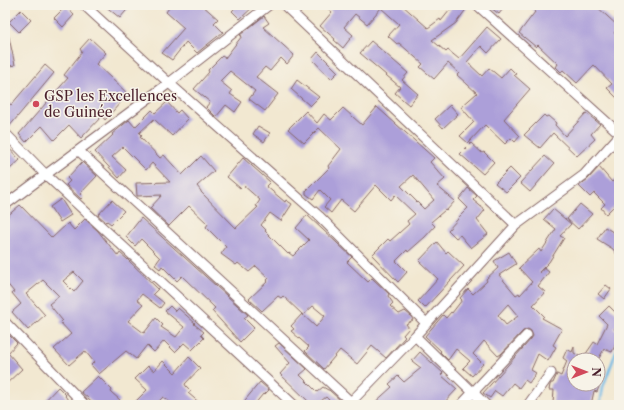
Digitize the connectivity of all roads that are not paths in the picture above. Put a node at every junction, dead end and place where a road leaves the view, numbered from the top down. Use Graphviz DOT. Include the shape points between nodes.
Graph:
graph roads {
  1 [pos="84,5"];
  2 [pos="269,5"];
  3 [pos="284,5"];
  4 [pos="477,5"];
  5 [pos="169,83"];
  6 [pos="5,133"];
  7 [pos="619,133"];
  8 [pos="619,136"];
  9 [pos="79,151"];
  10 [pos="46,175"];
  11 [pos="5,206"];
  12 [pos="516,225"];
  13 [pos="5,322"];
  14 [pos="426,323"];
  15 [pos="527,335"];
  16 [pos="415,336"];
  17 [pos="551,373"];
  18 [pos="473,392"];
  19 [pos="349,404"];
  20 [pos="85,405"];
  21 [pos="294,405"];
  22 [pos="461,405"];
  23 [pos="486,405"];
  24 [pos="528,405"];
  1 -- 5 [label="street"];
  2 -- 5 [label="street"];
  3 -- 12 [label="street"];
  4 -- 7 [label="street"];
  5 -- 9 [label="street"];
  5 -- 14 [label="street" via="319,216"];
  6 -- 10 [label="street"];
  8 -- 12 [label="street" via="584,175"];
  9 -- 10 [label="street"];
  9 -- 19 [label="street"];
  10 -- 11 [label="street"];
  10 -- 21 [label="street"];
  12 -- 14 [label="street"];
  13 -- 20 [label="street"];
  14 -- 16 [label="street"];
  15 -- 18 [label="street"];
  16 -- 18 [label="street"];
  16 -- 19 [label="street"];
  17 -- 24 [label="street"];
  18 -- 22 [label="street"];
  18 -- 23 [label="street"];
}
